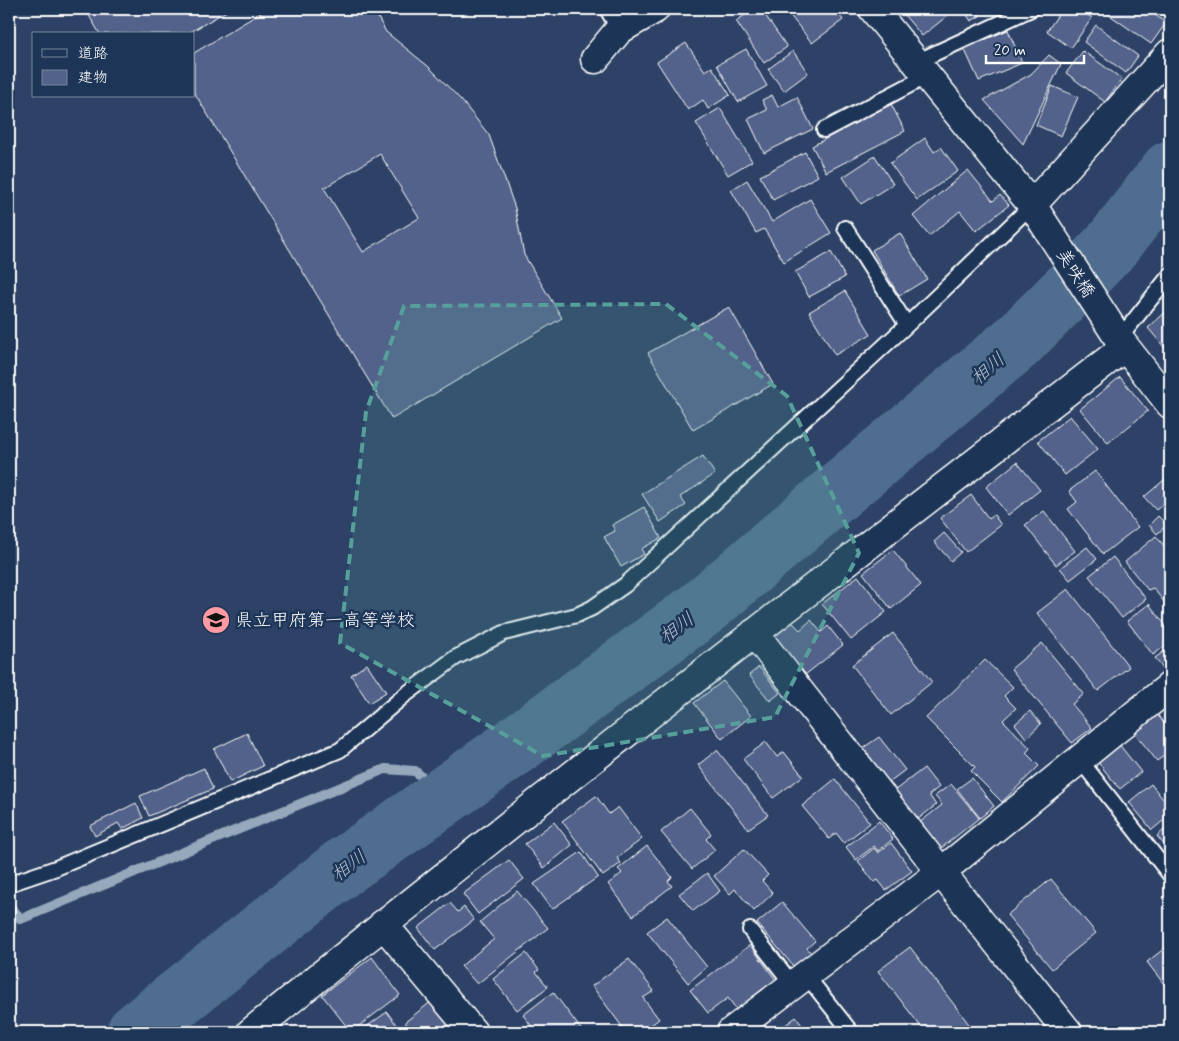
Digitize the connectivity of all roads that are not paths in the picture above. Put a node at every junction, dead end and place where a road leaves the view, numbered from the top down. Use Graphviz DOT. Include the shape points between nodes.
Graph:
graph roads {
  1 [pos="655,9"];
  2 [pos="873,9"];
  3 [pos="1032,9"];
  4 [pos="613,19"];
  5 [pos="1170,53"];
  6 [pos="595,58"];
  7 [pos="921,69"];
  8 [pos="824,130"];
  9 [pos="1033,206"];
  10 [pos="845,228"];
  11 [pos="1170,275"];
  12 [pos="907,325"];
  13 [pos="1122,343"];
  14 [pos="1170,404"];
  15 [pos="754,633"];
  16 [pos="1170,686"];
  17 [pos="1080,760"];
  18 [pos="941,872"];
  19 [pos="1170,875"];
  20 [pos="9,884"];
  21 [pos="383,924"];
  22 [pos="750,930"];
  23 [pos="800,980"];
  24 [pos="251,1032"];
  25 [pos="473,1032"];
  26 [pos="731,1032"];
  27 [pos="851,1032"];
  28 [pos="1068,1032"];
  1 -- 4 [label="street"];
  2 -- 7 [label="street, 美咲橋"];
  3 -- 7 [label="lane"];
  4 -- 6 [label="street"];
  5 -- 9 [label="street"];
  7 -- 8 [label="lane"];
  7 -- 9 [label="street, 美咲橋"];
  9 -- 12 [label="lane"];
  9 -- 13 [label="street, 美咲橋"];
  10 -- 12 [label="lane"];
  11 -- 13 [label="lane"];
  12 -- 20 [label="lane" via="625,585 592,608 577,615 504,633 455,658 340,750 56,868"];
  13 -- 14 [label="street, 美咲橋"];
  13 -- 15 [label="street"];
  15 -- 18 [label="street"];
  15 -- 21 [label="street"];
  16 -- 17 [label="street"];
  17 -- 18 [label="street"];
  17 -- 19 [label="lane"];
  18 -- 23 [label="street"];
  18 -- 28 [label="street"];
  21 -- 24 [label="street"];
  21 -- 25 [label="street"];
  22 -- 23 [label="lane"];
  23 -- 26 [label="street"];
  23 -- 27 [label="lane"];
}
